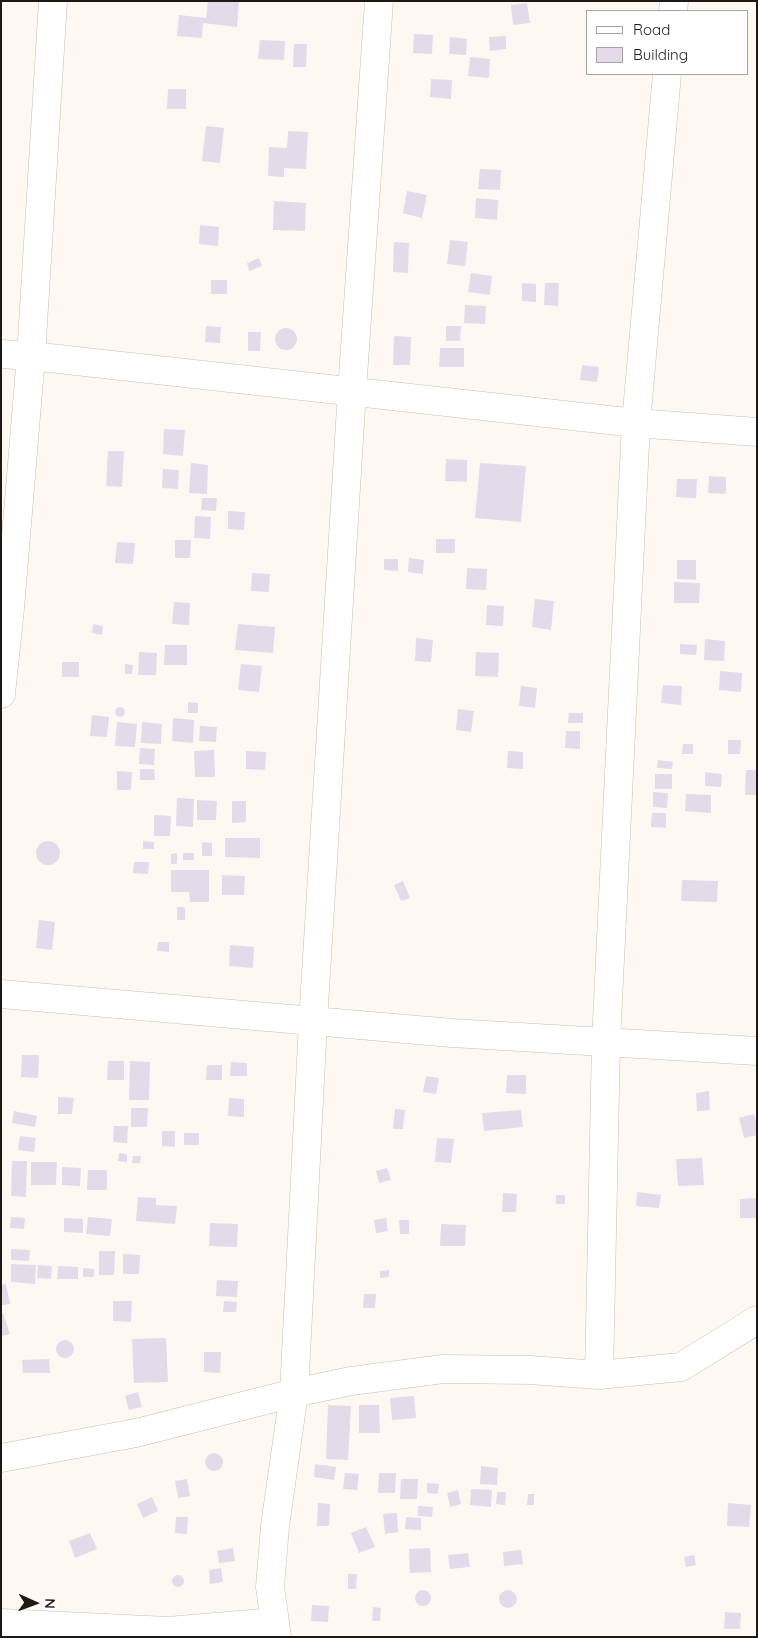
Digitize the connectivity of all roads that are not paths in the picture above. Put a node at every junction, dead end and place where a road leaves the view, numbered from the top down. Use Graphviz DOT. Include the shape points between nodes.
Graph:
graph roads {
  1 [pos="53,1"];
  2 [pos="380,1"];
  3 [pos="667,75"];
  4 [pos="1,354"];
  5 [pos="31,356"];
  6 [pos="352,391"];
  7 [pos="636,423"];
  8 [pos="757,432"];
  9 [pos="1,694"];
  10 [pos="1,994"];
  11 [pos="313,1022"];
  12 [pos="606,1042"];
  13 [pos="757,1050"];
  14 [pos="757,1320"];
  15 [pos="599,1375"];
  16 [pos="294,1393"];
  17 [pos="1,1458"];
  18 [pos="1,1623"];
  19 [pos="276,1630"];
  20 [pos="168,1634"];
  1 -- 5 [label="street"];
  2 -- 6 [label="street"];
  3 -- 7 [label="street"];
  4 -- 5 [label="street"];
  5 -- 6 [label="street"];
  5 -- 9 [label="street"];
  6 -- 7 [label="street"];
  6 -- 11 [label="street"];
  7 -- 8 [label="street"];
  7 -- 12 [label="street"];
  10 -- 11 [label="street"];
  11 -- 12 [label="street"];
  11 -- 16 [label="street"];
  12 -- 13 [label="street"];
  12 -- 15 [label="street"];
  14 -- 15 [label="street" via="681,1367"];
  15 -- 16 [label="street" via="443,1369"];
  16 -- 17 [label="street" via="136,1432"];
  16 -- 19 [label="street" via="270,1586"];
  18 -- 20 [label="street"];
  19 -- 20 [label="street"];
}
